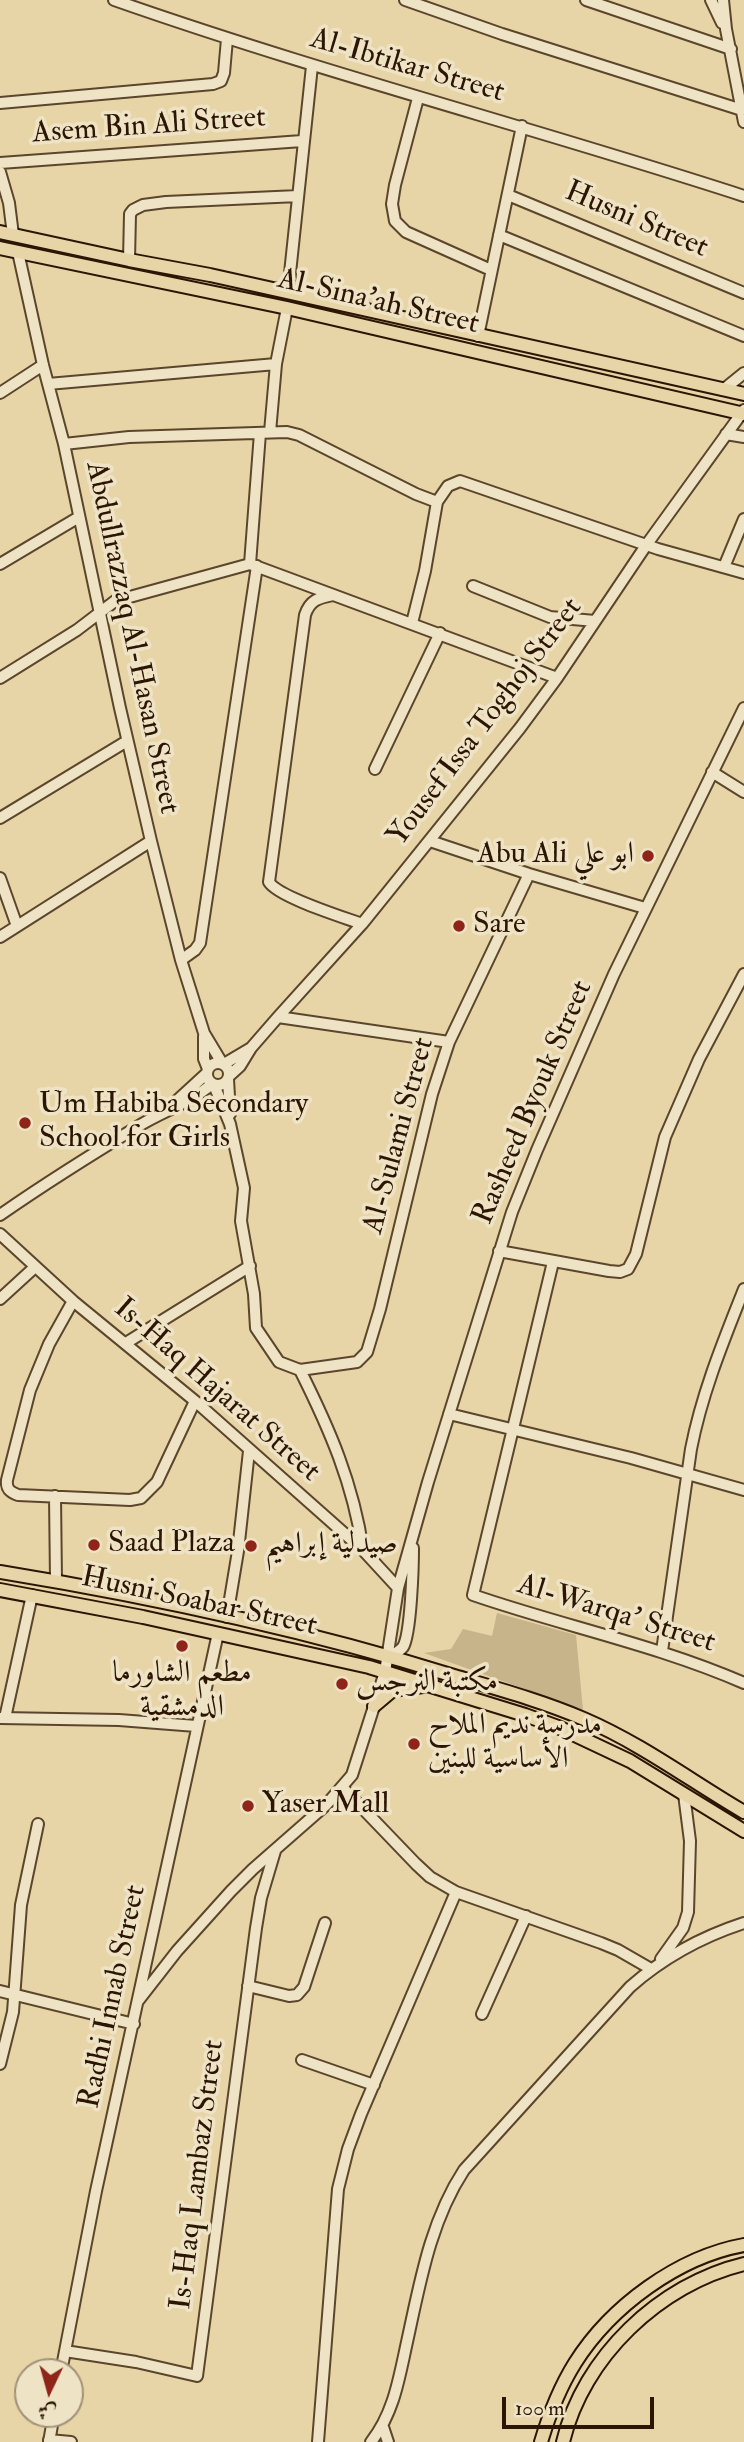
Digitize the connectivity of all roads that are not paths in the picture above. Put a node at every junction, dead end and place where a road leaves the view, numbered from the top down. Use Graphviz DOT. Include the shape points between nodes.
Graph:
graph roads {
  1 [pos="114,0"];
  2 [pos="405,0"];
  3 [pos="586,0"];
  4 [pos="711,0"];
  5 [pos="723,0"];
  6 [pos="726,29"];
  7 [pos="227,39"];
  8 [pos="731,48"];
  9 [pos="312,65"];
  10 [pos="418,98"];
  11 [pos="0,103"];
  12 [pos="742,110"];
  13 [pos="744,122"];
  14 [pos="522,126"];
  15 [pos="302,141"];
  16 [pos="0,163"];
  17 [pos="0,172"];
  18 [pos="508,195"];
  19 [pos="298,196"];
  20 [pos="744,196"];
  21 [pos="7,233"];
  22 [pos="499,235"];
  23 [pos="0,248"];
  24 [pos="18,251"];
  25 [pos="129,260"];
  26 [pos="491,270"];
  27 [pos="288,292"];
  28 [pos="744,293"];
  29 [pos="287,308"];
  30 [pos="478,336"];
  31 [pos="744,337"];
  32 [pos="276,364"];
  33 [pos="43,365"];
  34 [pos="744,373"];
  35 [pos="48,384"];
  36 [pos="723,390"];
  37 [pos="0,393"];
  38 [pos="744,394"];
  39 [pos="743,412"];
  40 [pos="265,432"];
  41 [pos="726,433"];
  42 [pos="744,436"];
  43 [pos="64,444"];
  44 [pos="437,502"];
  45 [pos="79,517"];
  46 [pos="744,519"];
  47 [pos="647,544"];
  48 [pos="0,564"];
  49 [pos="253,565"];
  50 [pos="724,567"];
  51 [pos="744,573"];
  52 [pos="473,586"];
  53 [pos="335,595"];
  54 [pos="100,613"];
  55 [pos="595,621"];
  56 [pos="412,623"];
  57 [pos="440,634"];
  58 [pos="0,678"];
  59 [pos="557,678"];
  60 [pos="744,708"];
  61 [pos="127,741"];
  62 [pos="375,769"];
  63 [pos="712,772"];
  64 [pos="744,792"];
  65 [pos="0,818"];
  66 [pos="151,841"];
  67 [pos="430,841"];
  68 [pos="529,874"];
  69 [pos="0,878"];
  70 [pos="645,908"];
  71 [pos="362,924"];
  72 [pos="17,926"];
  73 [pos="0,937"];
  74 [pos="181,960"];
  75 [pos="744,974"];
  76 [pos="278,1017"];
  77 [pos="204,1033"];
  78 [pos="449,1042"];
  79 [pos="251,1048"];
  80 [pos="223,1064"];
  81 [pos="228,1077"];
  82 [pos="210,1078"];
  83 [pos="230,1124"];
  84 [pos="0,1215"];
  85 [pos="0,1234"];
  86 [pos="499,1251"];
  87 [pos="553,1262"];
  88 [pos="250,1266"];
  89 [pos="36,1267"];
  90 [pos="744,1289"];
  91 [pos="0,1299"];
  92 [pos="73,1301"];
  93 [pos="126,1343"];
  94 [pos="300,1370"];
  95 [pos="195,1401"];
  96 [pos="449,1414"];
  97 [pos="512,1431"];
  98 [pos="248,1451"];
  99 [pos="688,1474"];
  100 [pos="744,1490"];
  101 [pos="55,1496"];
  102 [pos="413,1535"];
  103 [pos="363,1549"];
  104 [pos="0,1572"];
  105 [pos="56,1581"];
  106 [pos="398,1588"];
  107 [pos="0,1590"];
  108 [pos="105,1591"];
  109 [pos="32,1595"];
  110 [pos="102,1609"];
  111 [pos="227,1617"];
  112 [pos="218,1633"];
  113 [pos="662,1651"];
  114 [pos="389,1656"];
  115 [pos="385,1672"];
  116 [pos="744,1683"];
  117 [pos="431,1686"];
  118 [pos="374,1706"];
  119 [pos="2,1718"];
  120 [pos="196,1727"];
  121 [pos="343,1788"];
  122 [pos="684,1794"];
  123 [pos="741,1809"];
  124 [pos="37,1825"];
  125 [pos="744,1831"];
  126 [pos="276,1849"];
  127 [pos="456,1892"];
  128 [pos="526,1916"];
  129 [pos="325,1923"];
  130 [pos="744,1923"];
  131 [pos="654,1966"];
  132 [pos="248,1986"];
  133 [pos="0,1991"];
  134 [pos="16,1994"];
  135 [pos="138,2000"];
  136 [pos="482,2014"];
  137 [pos="134,2024"];
  138 [pos="302,2060"];
  139 [pos="0,2064"];
  140 [pos="374,2085"];
  141 [pos="744,2245"];
  142 [pos="744,2264"];
  143 [pos="65,2351"];
  144 [pos="64,2358"];
  145 [pos="383,2427"];
  146 [pos="49,2441"];
  147 [pos="71,2442"];
  148 [pos="318,2442"];
  149 [pos="371,2442"];
  150 [pos="388,2442"];
  151 [pos="541,2442"];
  152 [pos="563,2442"];
  1 -- 7 [label="street, Al-Ibtikar Street"];
  2 -- 12 [label="street"];
  3 -- 8 [label="street"];
  4 -- 6 [label="street"];
  5 -- 6 [label="street"];
  6 -- 8 [label="street"];
  7 -- 9 [label="street, Al-Ibtikar Street"];
  7 -- 11 [label="street" via="224,73 213,84"];
  8 -- 12 [label="street"];
  9 -- 10 [label="street, Al-Ibtikar Street"];
  9 -- 15 [label="street"];
  10 -- 14 [label="street, Al-Ibtikar Street"];
  10 -- 26 [label="street" via="395,185 395,220 406,232"];
  12 -- 13 [label="street"];
  14 -- 18 [label="street, Al-Ibtikar Street"];
  14 -- 20 [label="street"];
  15 -- 16 [label="street, Asem Bin Ali Street"];
  15 -- 19 [label="street"];
  17 -- 21 [label="street" via="9,203"];
  18 -- 22 [label="street, Al-Ibtikar Street"];
  18 -- 28 [label="street, Husni Street"];
  19 -- 25 [label="street" via="143,205 130,214"];
  19 -- 27 [label="street"];
  21 -- 25 [label="main road, Al-Sina'ah Street"];
  22 -- 26 [label="street, Al-Ibtikar Street"];
  22 -- 31 [label="street"];
  23 -- 24 [label="main road, Al-Sina'ah Street"];
  24 -- 29 [label="main road, Al-Sina'ah Street"];
  24 -- 33 [label="street, Abdullrazzaq Al-Hasan Street"];
  25 -- 27 [label="main road, Al-Sina'ah Street"];
  26 -- 30 [label="street, Al-Ibtikar Street"];
  27 -- 30 [label="main road, Al-Sina'ah Street"];
  29 -- 32 [label="street"];
  29 -- 39 [label="main road, Al-Sina'ah Street"];
  30 -- 36 [label="main road, Al-Sina'ah Street"];
  32 -- 35 [label="street"];
  32 -- 40 [label="street"];
  33 -- 35 [label="street, Abdullrazzaq Al-Hasan Street"];
  33 -- 37 [label="street"];
  34 -- 36 [label="street"];
  35 -- 43 [label="street, Abdullrazzaq Al-Hasan Street"];
  36 -- 38 [label="main road, Al-Sina'ah Street"];
  39 -- 41 [label="street, Yousef Issa Toghoj Street"];
  40 -- 43 [label="street"];
  40 -- 44 [label="street" via="299,435"];
  40 -- 49 [label="street"];
  41 -- 42 [label="street"];
  41 -- 47 [label="street, Yousef Issa Toghoj Street"];
  43 -- 45 [label="street, Abdullrazzaq Al-Hasan Street"];
  44 -- 47 [label="street" via="447,486 460,481"];
  44 -- 56 [label="street"];
  45 -- 48 [label="street"];
  45 -- 54 [label="street, Abdullrazzaq Al-Hasan Street"];
  46 -- 50 [label="street"];
  47 -- 50 [label="street"];
  47 -- 55 [label="street, Yousef Issa Toghoj Street"];
  49 -- 53 [label="street"];
  49 -- 54 [label="street" via="115,601"];
  49 -- 74 [label="street" via="200,943"];
  50 -- 51 [label="street"];
  52 -- 55 [label="street" via="550,617"];
  53 -- 56 [label="street"];
  53 -- 71 [label="street" via="313,601 305,615 269,877 278,892"];
  54 -- 58 [label="street"];
  54 -- 61 [label="street, Abdullrazzaq Al-Hasan Street"];
  55 -- 59 [label="street, Yousef Issa Toghoj Street"];
  56 -- 57 [label="street"];
  57 -- 59 [label="street"];
  57 -- 62 [label="street"];
  59 -- 67 [label="street, Yousef Issa Toghoj Street"];
  60 -- 63 [label="street, Rasheed Byouk Street"];
  61 -- 65 [label="street"];
  61 -- 66 [label="street, Abdullrazzaq Al-Hasan Street"];
  63 -- 64 [label="street"];
  63 -- 70 [label="street, Rasheed Byouk Street"];
  66 -- 72 [label="street"];
  66 -- 74 [label="street, Abdullrazzaq Al-Hasan Street"];
  67 -- 68 [label="street"];
  67 -- 71 [label="street, Yousef Issa Toghoj Street"];
  68 -- 70 [label="street"];
  68 -- 78 [label="street, Al-Sulami Street"];
  69 -- 72 [label="street"];
  70 -- 86 [label="street, Rasheed Byouk Street" via="537,1150"];
  71 -- 76 [label="street, Yousef Issa Toghoj Street"];
  72 -- 73 [label="street"];
  74 -- 77 [label="street, Abdullrazzaq Al-Hasan Street"];
  75 -- 87 [label="street" via="665,1137 633,1263 620,1272"];
  76 -- 78 [label="street"];
  76 -- 79 [label="street, Yousef Issa Toghoj Street"];
  77 -- 80 [label="street, Abdullrazzaq Al-Hasan Street"];
  77 -- 82 [label="street, Abdullrazzaq Al-Hasan Street"];
  78 -- 94 [label="street, Al-Sulami Street" via="367,1352 357,1362"];
  79 -- 80 [label="street, Yousef Issa Toghoj Street"];
  79 -- 81 [label="street, Yousef Issa Toghoj Street"];
  80 -- 81 [label="street"];
  80 -- 82 [label="street" via="214,1063"];
  81 -- 82 [label="street" via="221,1085"];
  81 -- 83 [label="street, Abdullrazzaq Al-Hasan Street"];
  82 -- 83 [label="street, Abdullrazzaq Al-Hasan Street"];
  82 -- 84 [label="street" via="189,1101 167,1110"];
  83 -- 88 [label="street, Abdullrazzaq Al-Hasan Street" via="244,1188 241,1221"];
  85 -- 89 [label="street, Is-Haq Hajarat Street"];
  86 -- 87 [label="street"];
  86 -- 96 [label="street, Rasheed Byouk Street"];
  87 -- 97 [label="street"];
  88 -- 93 [label="street"];
  88 -- 94 [label="street, Abdullrazzaq Al-Hasan Street" via="256,1328 279,1362"];
  89 -- 91 [label="street"];
  89 -- 92 [label="street, Is-Haq Hajarat Street"];
  90 -- 99 [label="street" via="705,1392"];
  92 -- 93 [label="street, Is-Haq Hajarat Street"];
  92 -- 101 [label="street" via="30,1390 7,1480 8,1489 18,1495"];
  93 -- 95 [label="street, Is-Haq Hajarat Street"];
  94 -- 103 [label="street" via="344,1466"];
  95 -- 98 [label="street, Is-Haq Hajarat Street"];
  95 -- 101 [label="street" via="157,1482 141,1498"];
  96 -- 97 [label="street"];
  96 -- 102 [label="street, Rasheed Byouk Street"];
  97 -- 99 [label="street"];
  97 -- 113 [label="street, Al-Warqa’ Street" via="473,1595"];
  98 -- 103 [label="street, Is-Haq Hajarat Street"];
  98 -- 111 [label="street" via="239,1551"];
  99 -- 100 [label="street"];
  99 -- 113 [label="street"];
  101 -- 105 [label="street"];
  102 -- 106 [label="street, Rasheed Byouk Street"];
  102 -- 114 [label="street, Rasheed Byouk Street" via="413,1584 405,1640 401,1649"];
  103 -- 106 [label="street, Is-Haq Hajarat Street"];
  104 -- 105 [label="main road, Husni Soabar Street"];
  105 -- 108 [label="main road, Husni Soabar Street"];
  106 -- 114 [label="street, Rasheed Byouk Street"];
  107 -- 109 [label="main road, Husni Soabar Street"];
  108 -- 110 [label="main road"];
  108 -- 111 [label="main road, Husni Soabar Street"];
  109 -- 110 [label="main road, Husni Soabar Street"];
  109 -- 119 [label="street"];
  110 -- 112 [label="main road, Husni Soabar Street"];
  111 -- 114 [label="main road, Husni Soabar Street"];
  112 -- 115 [label="main road, Husni Soabar Street"];
  112 -- 120 [label="street, Radhi Innab Street"];
  113 -- 116 [label="street, Al-Warqa’ Street"];
  114 -- 115 [label="street"];
  114 -- 123 [label="main road, Husni Soabar Street" via="515,1693 584,1719 652,1753"];
  115 -- 117 [label="main road, Husni Soabar Street"];
  115 -- 118 [label="street"];
  117 -- 118 [label="main road" via="393,1690"];
  117 -- 122 [label="main road, Husni Soabar Street" via="558,1727 630,1761"];
  118 -- 121 [label="street" via="355,1769"];
  119 -- 120 [label="street"];
  120 -- 135 [label="street, Radhi Innab Street"];
  121 -- 126 [label="street"];
  121 -- 127 [label="street" via="430,1877"];
  122 -- 125 [label="main road, Husni Soabar Street"];
  122 -- 131 [label="street" via="690,1841 688,1912 683,1928"];
  124 -- 134 [label="street" via="21,1905"];
  126 -- 132 [label="street, Is-Haq Lambaz Street" via="261,1898"];
  126 -- 135 [label="street" via="231,1891"];
  127 -- 128 [label="street"];
  127 -- 140 [label="street"];
  128 -- 131 [label="street"];
  128 -- 136 [label="street"];
  129 -- 132 [label="street" via="304,1987 297,1995"];
  130 -- 131 [label="street" via="712,1934"];
  131 -- 145 [label="street" via="464,2170 451,2190 424,2266 395,2400"];
  132 -- 143 [label="street, Is-Haq Lambaz Street" via="197,2376"];
  133 -- 134 [label="street"];
  134 -- 137 [label="street"];
  134 -- 139 [label="street"];
  135 -- 137 [label="street, Radhi Innab Street"];
  137 -- 143 [label="street, Radhi Innab Street"];
  138 -- 140 [label="street"];
  140 -- 148 [label="street" via="348,2149 338,2189"];
  141 -- 151 [label="main road" via="673,2273 609,2320 574,2364"];
  142 -- 152 [label="main road" via="687,2285 634,2325 586,2387"];
  143 -- 144 [label="street, Radhi Innab Street"];
  145 -- 149 [label="street"];
  145 -- 150 [label="street"];
  146 -- 147 [label="street"];
}
